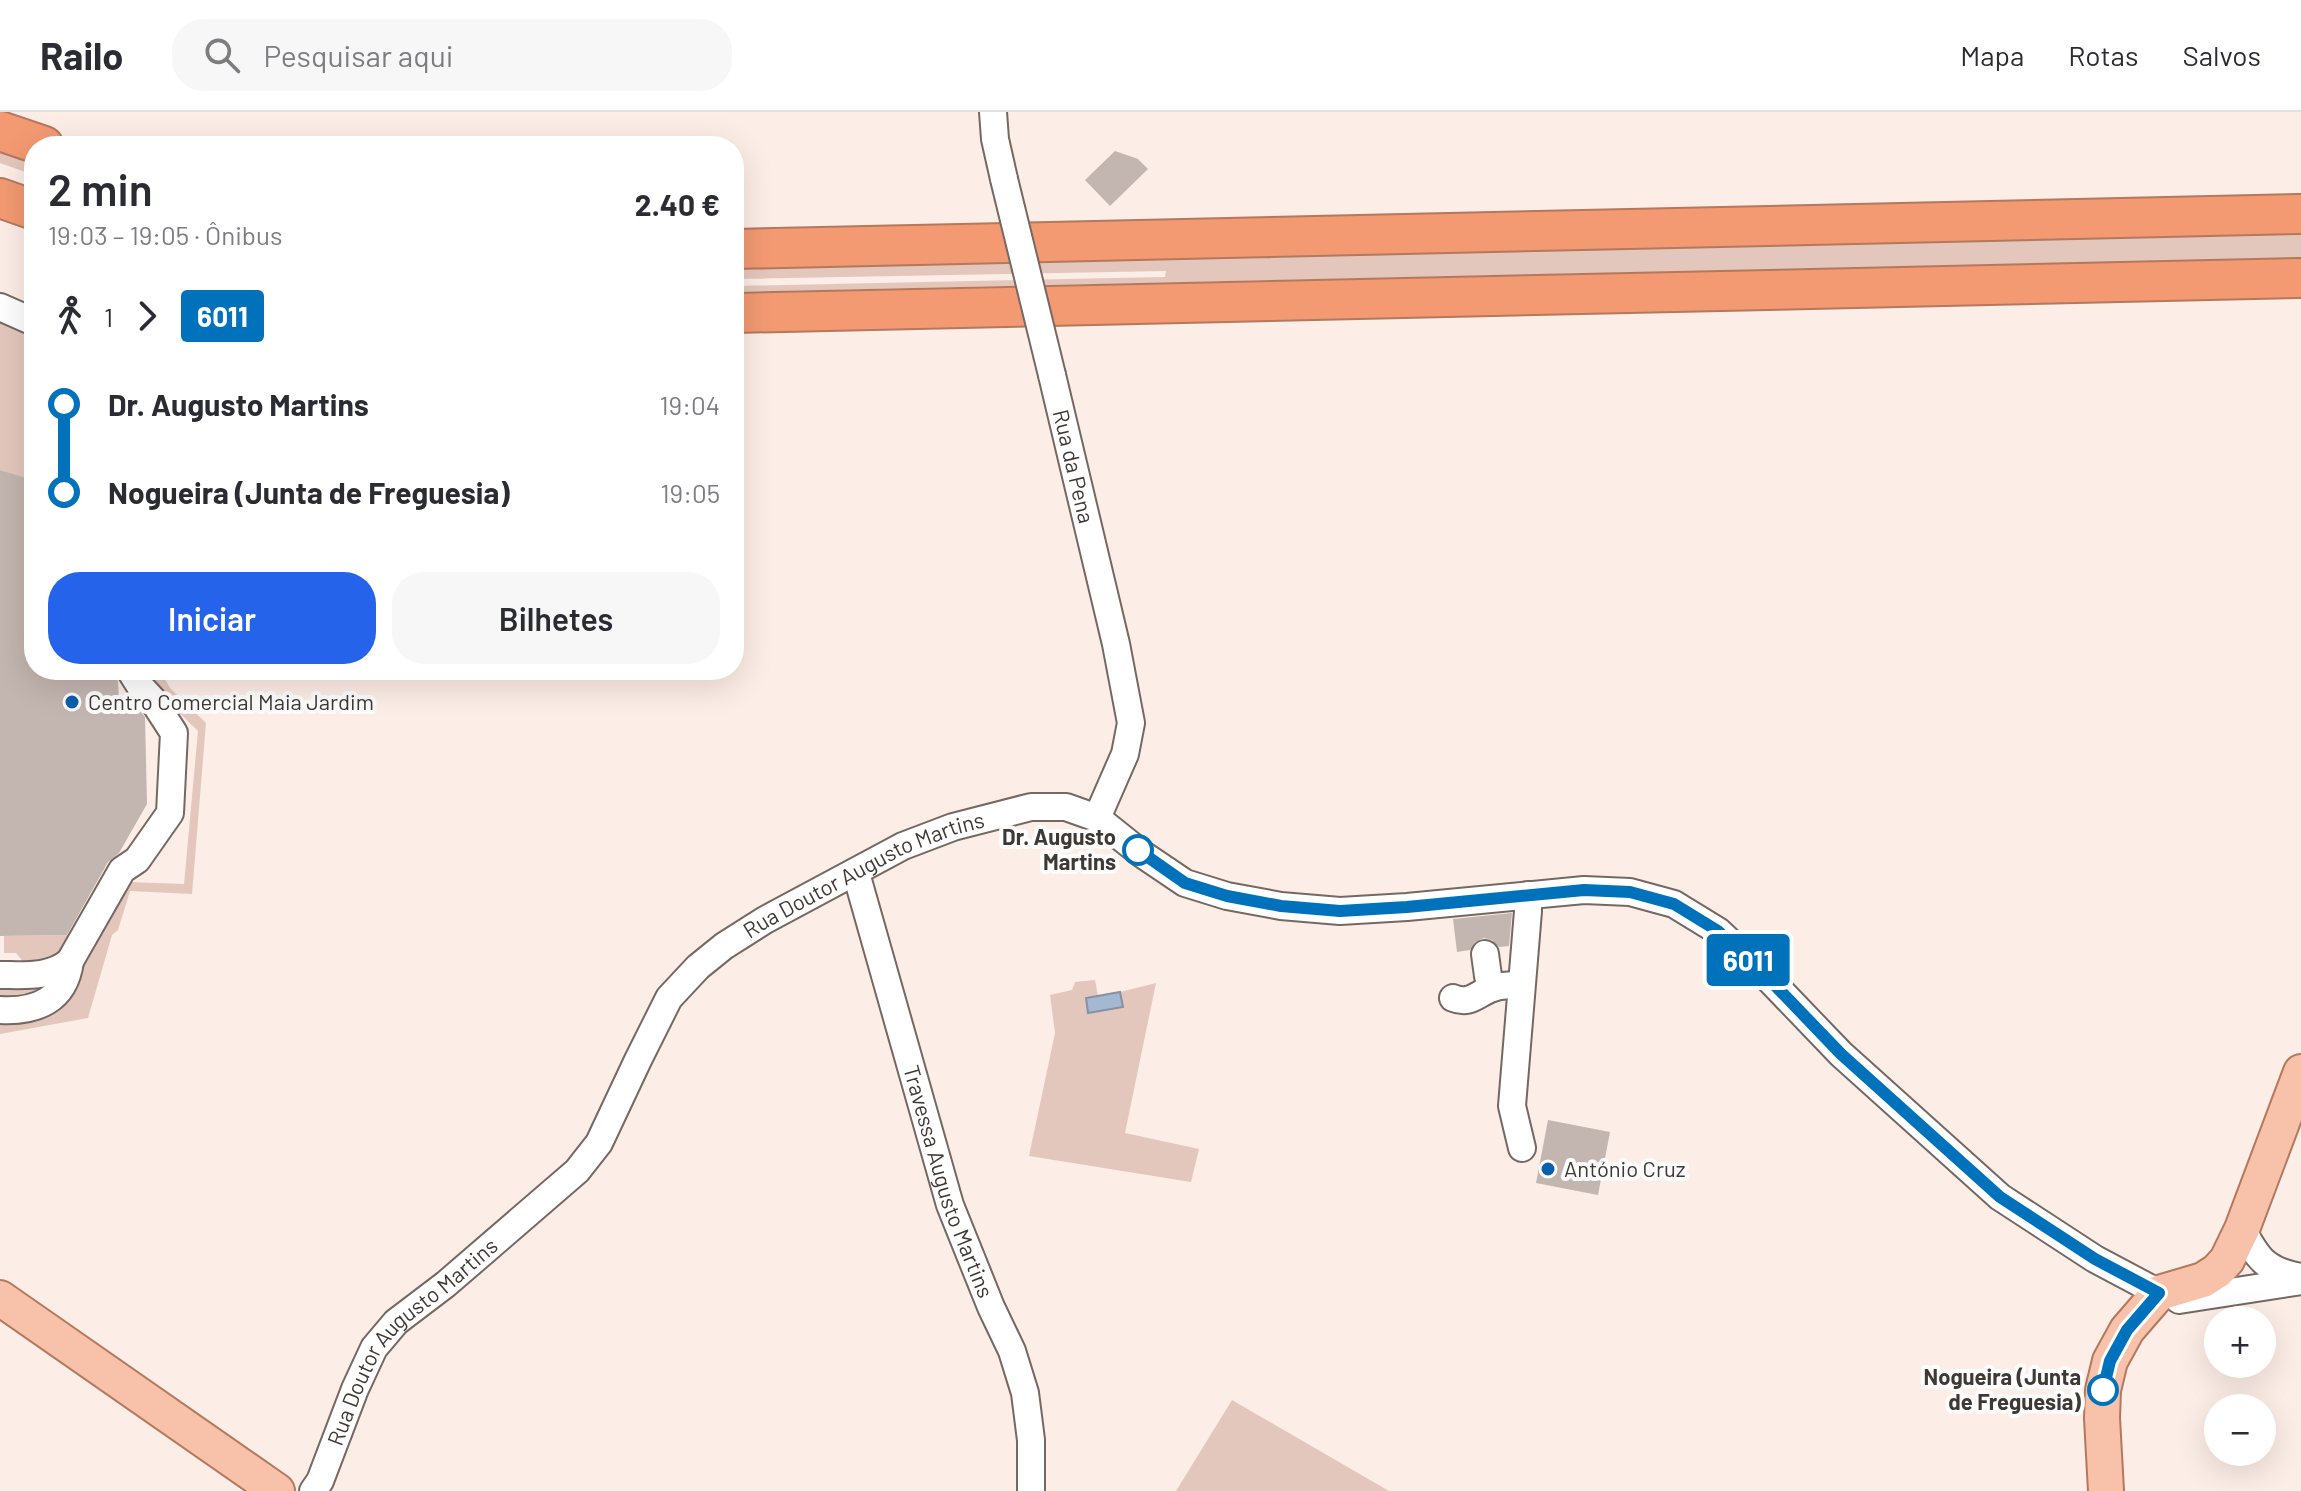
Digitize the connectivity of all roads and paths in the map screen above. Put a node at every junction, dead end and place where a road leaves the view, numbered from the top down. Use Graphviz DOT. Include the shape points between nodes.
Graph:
graph roads {
  1 [pos="993,112"];
  2 [pos="2,131"];
  3 [pos="24,139"];
  4 [pos="0,198"];
  5 [pos="24,206"];
  6 [pos="2301,214"];
  7 [pos="744,249"];
  8 [pos="2301,278"];
  9 [pos="0,307"];
  10 [pos="744,313"];
  11 [pos="24,318"];
  12 [pos="136,680"];
  13 [pos="1097,818"];
  14 [pos="856,873"];
  15 [pos="1528,895"];
  16 [pos="1485,954"];
  17 [pos="70,961"];
  18 [pos="0,975"];
  19 [pos="1521,985"];
  20 [pos="1493,988"];
  21 [pos="1453,998"];
  22 [pos="0,1010"];
  23 [pos="2301,1072"];
  24 [pos="1522,1148"];
  25 [pos="2242,1229"];
  26 [pos="2301,1279"];
  27 [pos="0,1298"];
  28 [pos="2153,1299"];
  29 [pos="277,1491"];
  30 [pos="313,1491"];
  31 [pos="1031,1491"];
  32 [pos="2106,1491"];
  1 -- 13 [label="street, Rua da Pena, bridge" via="1004,179 1131,723 1125,754"];
  2 -- 3 [label="highway"];
  4 -- 5 [label="highway"];
  6 -- 7 [label="highway"];
  8 -- 10 [label="highway"];
  9 -- 11 [label="street"];
  12 -- 17 [label="street" via="174,733 170,813 137,860 122,870"];
  13 -- 14 [label="street, Rua Doutor Augusto Martins" via="1066,807 1002,813 903,846"];
  13 -- 15 [label="street, Rua Doutor Augusto Martins" via="1185,883 1281,906 1340,911"];
  14 -- 30 [label="street, Rua Doutor Augusto Martins" via="724,946 669,998 599,1143 577,1171 396,1322 374,1348"];
  14 -- 31 [label="street, Travessa Augusto Martins" via="950,1205 1025,1393"];
  15 -- 19 [label="street"];
  15 -- 28 [label="street, Rua Doutor Augusto Martins" via="1630,892 1674,904 1718,931 1841,1054 2000,1197"];
  16 -- 20 [label="street"];
  17 -- 18 [label="street" via="52,973"];
  17 -- 22 [label="street" via="68,976 54,996 27,1009"];
  19 -- 20 [label="street"];
  19 -- 24 [label="street" via="1512,1106"];
  20 -- 21 [label="street" via="1470,1001"];
  23 -- 25 [label="main road"];
  25 -- 26 [label="street" via="2267,1265"];
  25 -- 28 [label="main road" via="2217,1271"];
  26 -- 28 [label="street"];
  27 -- 29 [label="main road"];
  28 -- 32 [label="main road" via="2127,1330 2106,1375"];
}
